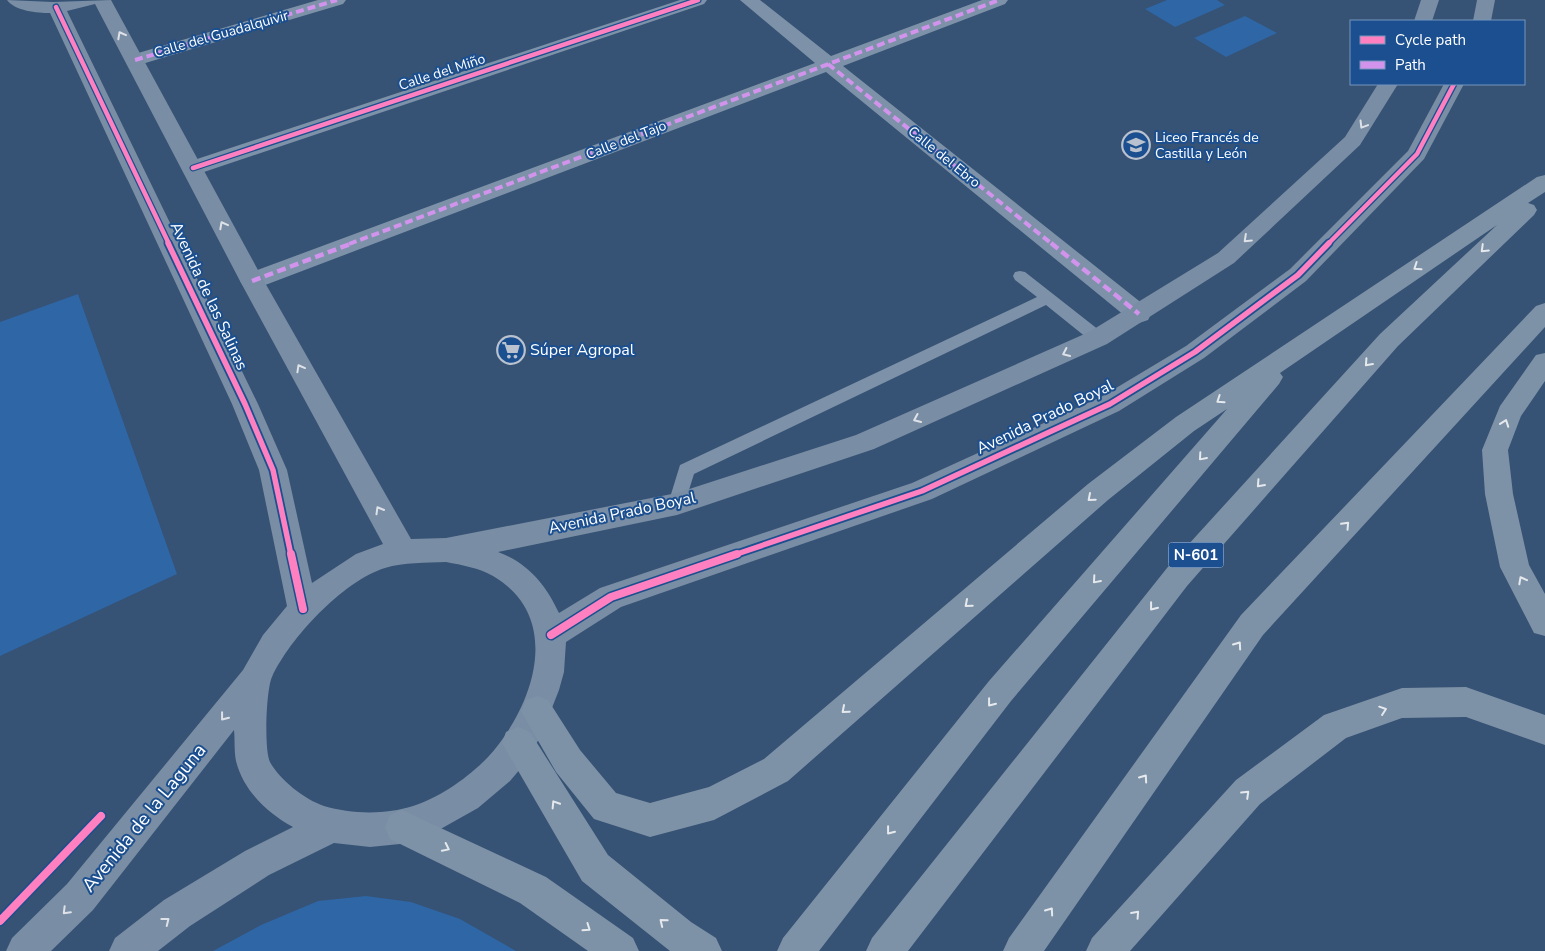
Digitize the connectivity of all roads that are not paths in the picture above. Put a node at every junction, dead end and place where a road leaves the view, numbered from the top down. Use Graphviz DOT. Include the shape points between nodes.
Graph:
graph roads {
  1 [pos="16,0"];
  2 [pos="90,0"];
  3 [pos="102,0"];
  4 [pos="337,0"];
  5 [pos="698,0"];
  6 [pos="749,0"];
  7 [pos="1000,0"];
  8 [pos="1430,0"];
  9 [pos="1486,0"];
  10 [pos="56,7"];
  11 [pos="1424,20"];
  12 [pos="1482,20"];
  13 [pos="134,60"];
  14 [pos="828,64"];
  15 [pos="1387,85"];
  16 [pos="1453,85"];
  17 [pos="193,168"];
  18 [pos="1545,182"];
  19 [pos="1545,192"];
  20 [pos="1020,276"];
  21 [pos="252,281"];
  22 [pos="1048,298"];
  23 [pos="1545,312"];
  24 [pos="1139,314"];
  25 [pos="1098,338"];
  26 [pos="1290,352"];
  27 [pos="1545,362"];
  28 [pos="677,504"];
  29 [pos="446,550"];
  30 [pos="403,552"];
  31 [pos="303,609"];
  32 [pos="1545,623"];
  33 [pos="551,635"];
  34 [pos="255,679"];
  35 [pos="537,711"];
  36 [pos="1545,730"];
  37 [pos="518,743"];
  38 [pos="331,826"];
  39 [pos="402,827"];
  40 [pos="25,951"];
  41 [pos="128,951"];
  42 [pos="620,951"];
  43 [pos="703,951"];
  44 [pos="796,951"];
  45 [pos="885,951"];
  46 [pos="1022,951"];
  47 [pos="1105,951"];
  1 -- 10 [label="street" via="30,6"];
  2 -- 10 [label="street"];
  13 -- 3 [label="street, one-way"];
  4 -- 13 [label="street, Calle del Guadalquivir"];
  5 -- 17 [label="street, Calle del Miño"];
  6 -- 14 [label="street, Calle del Ebro"];
  7 -- 14 [label="street, Calle del Tajo"];
  8 -- 11 [label="street"];
  9 -- 12 [label="street"];
  10 -- 31 [label="street, Avenida de las Salinas" via="241,395 273,470"];
  13 -- 17 [label="street"];
  14 -- 21 [label="street, Calle del Tajo"];
  14 -- 24 [label="street, Calle del Ebro"];
  15 -- 24 [label="street, Avenida Prado Boyal, one-way" via="1353,141 1226,258"];
  16 -- 33 [label="street, Avenida Prado Boyal" via="1417,154 1298,275 1195,352 1110,404 922,490 611,597"];
  21 -- 17 [label="street, one-way"];
  18 -- 26 [label="highway, one-way"];
  19 -- 45 [label="highway, N-601, one-way" via="1389,340 1177,576"];
  20 -- 22 [label="lane"];
  30 -- 21 [label="street, one-way"];
  22 -- 25 [label="lane"];
  22 -- 28 [label="lane" via="686,470"];
  46 -- 23 [label="highway, one-way" via="1252,625"];
  24 -- 25 [label="street, Avenida Prado Boyal"];
  25 -- 28 [label="street, Avenida Prado Boyal, one-way" via="865,442"];
  26 -- 35 [label="highway, one-way" via="1184,424 1098,492 776,770 714,803 650,820 606,807 568,761"];
  26 -- 44 [label="highway, one-way" via="1000,691"];
  32 -- 27 [label="highway, one-way" via="1515,567 1499,494 1495,450 1509,412"];
  28 -- 29 [label="street, Avenida Prado Boyal"];
  29 -- 30 [label="street"];
  29 -- 33 [label="street" via="485,558 518,577 539,602"];
  30 -- 31 [label="street" via="367,562 335,582"];
  31 -- 34 [label="street" via="276,640"];
  33 -- 35 [label="street" via="547,673"];
  34 -- 38 [label="street" via="250,721 253,763 271,791 297,812"];
  34 -- 40 [label="street, Avenida de la Laguna, one-way" via="80,897"];
  35 -- 37 [label="street"];
  47 -- 36 [label="highway, one-way" via="1248,792 1336,726 1402,703 1466,702"];
  37 -- 39 [label="street" via="498,769 474,790 440,811"];
  43 -- 37 [label="highway, one-way" via="678,935 595,868"];
  38 -- 39 [label="street" via="366,830"];
  41 -- 38 [label="street, one-way" via="177,913 257,863"];
  39 -- 42 [label="highway, one-way" via="533,890"];
}
